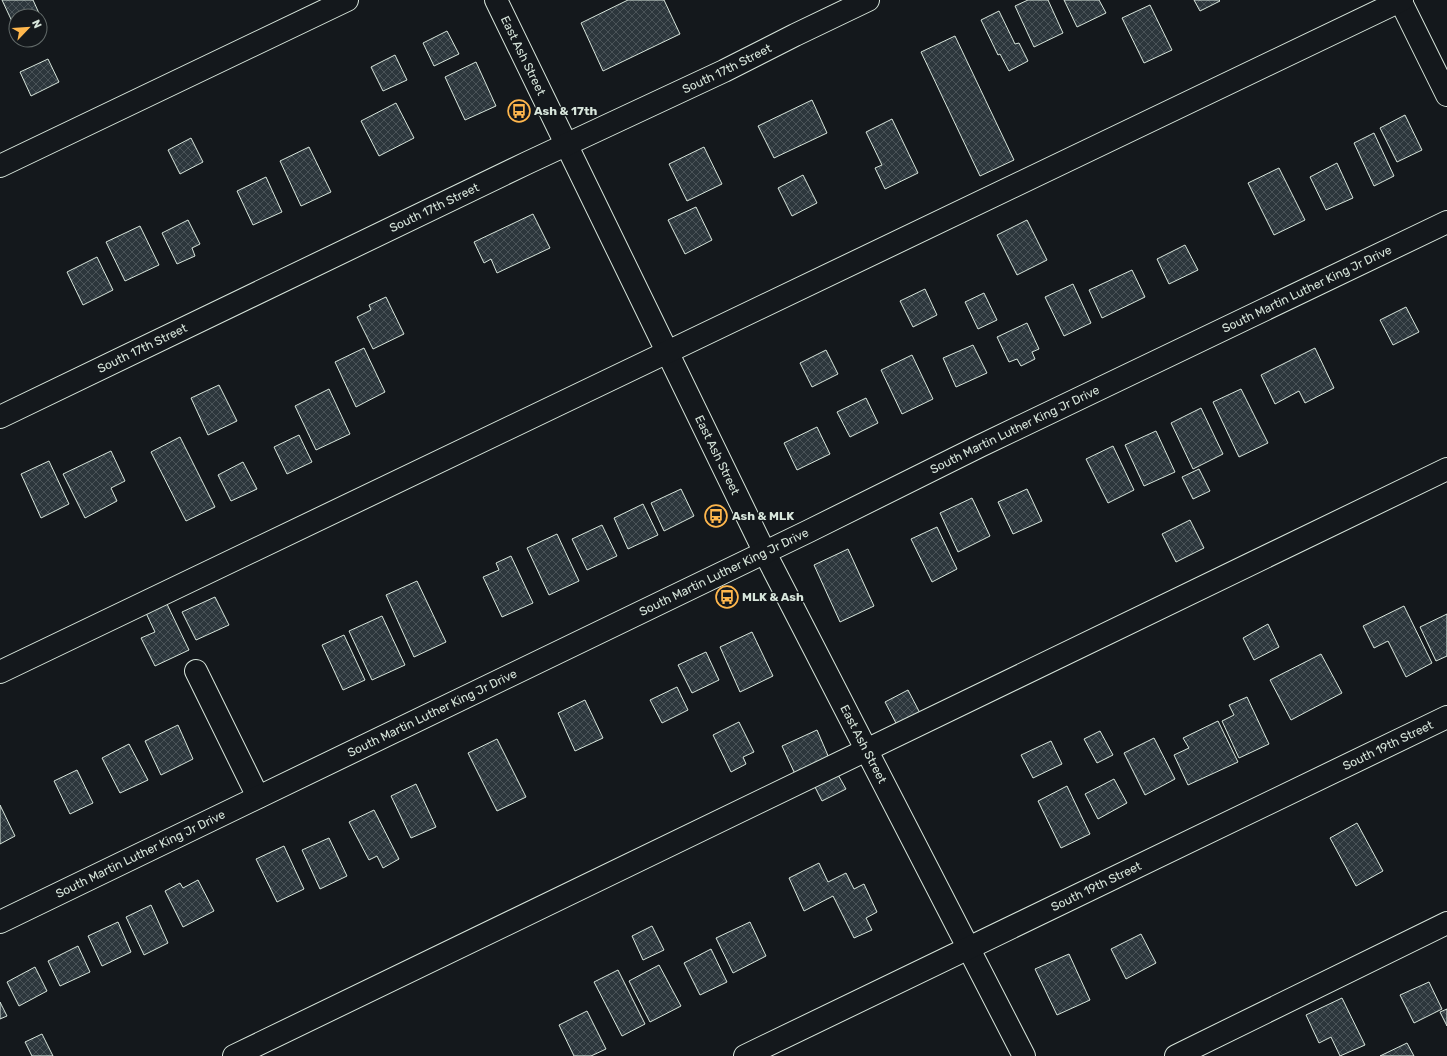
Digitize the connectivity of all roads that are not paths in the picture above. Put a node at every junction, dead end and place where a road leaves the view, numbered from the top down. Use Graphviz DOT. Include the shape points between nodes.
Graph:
graph roads {
  1 [pos="347,0"];
  2 [pos="496,0"];
  3 [pos="868,0"];
  4 [pos="1401,0"];
  5 [pos="1447,95"];
  6 [pos="567,145"];
  7 [pos="0,166"];
  8 [pos="1447,222"];
  9 [pos="667,352"];
  10 [pos="0,417"];
  11 [pos="1447,469"];
  12 [pos="765,553"];
  13 [pos="196,671"];
  14 [pos="0,672"];
  15 [pos="1447,717"];
  16 [pos="866,751"];
  17 [pos="258,797"];
  18 [pos="0,922"];
  19 [pos="1447,923"];
  20 [pos="968,949"];
  21 [pos="234,1056"];
  22 [pos="745,1056"];
  23 [pos="1024,1056"];
  24 [pos="1176,1056"];
  1 -- 7 [label="street"];
  2 -- 6 [label="street, East Ash Street"];
  3 -- 6 [label="street, South 17th Street"];
  4 -- 5 [label="street"];
  4 -- 9 [label="street"];
  6 -- 9 [label="street, East Ash Street"];
  6 -- 10 [label="street, South 17th Street"];
  8 -- 12 [label="street, South Martin Luther King Jr Drive" via="987,443"];
  9 -- 12 [label="street, East Ash Street"];
  9 -- 14 [label="street"];
  11 -- 16 [label="street"];
  12 -- 16 [label="street, East Ash Street"];
  12 -- 17 [label="street, South Martin Luther King Jr Drive"];
  13 -- 17 [label="street"];
  15 -- 20 [label="street, South 19th Street"];
  16 -- 20 [label="street, East Ash Street"];
  16 -- 21 [label="street"];
  17 -- 18 [label="street, South Martin Luther King Jr Drive"];
  19 -- 24 [label="street"];
  20 -- 22 [label="street, South 19th Street"];
  20 -- 23 [label="street, East Ash Street"];
}
